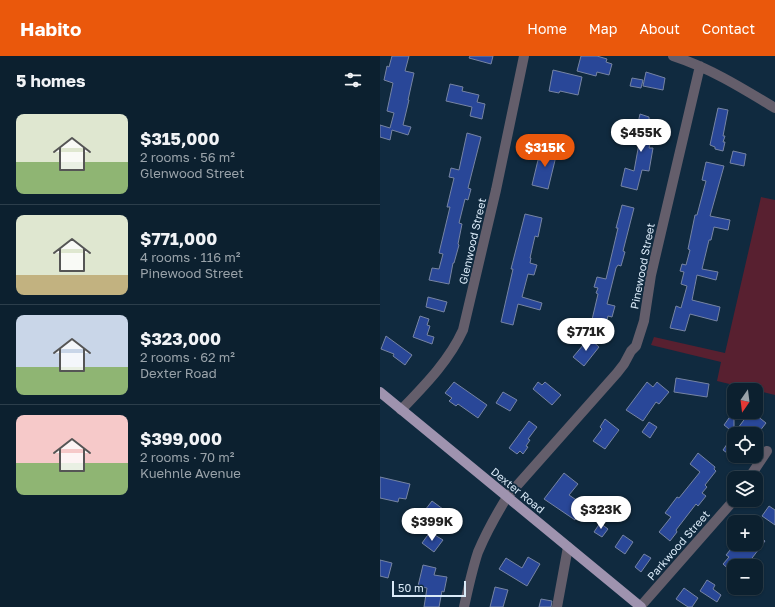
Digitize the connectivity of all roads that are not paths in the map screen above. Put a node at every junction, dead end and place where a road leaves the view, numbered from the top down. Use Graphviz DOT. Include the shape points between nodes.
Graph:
graph roads {
  1 [pos="524,56"];
  2 [pos="673,56"];
  3 [pos="700,66"];
  4 [pos="775,108"];
  5 [pos="380,392"];
  6 [pos="401,410"];
  7 [pos="766,451"];
  8 [pos="753,471"];
  9 [pos="507,497"];
  10 [pos="728,507"];
  11 [pos="568,547"];
  12 [pos="464,607"];
  13 [pos="557,607"];
  14 [pos="641,607"];
  1 -- 6 [label="street, Glenwood Street" via="463,330 456,344 429,380"];
  2 -- 3 [label="street"];
  3 -- 4 [label="street" via="735,83"];
  3 -- 9 [label="street, Pinewood Street" via="651,274 644,321 636,346 616,374"];
  5 -- 6 [label="main road, Dexter Road"];
  6 -- 9 [label="main road, Dexter Road"];
  7 -- 8 [label="street"];
  9 -- 11 [label="main road, Dexter Road"];
  9 -- 12 [label="street, Pinewood Street" via="478,552"];
  10 -- 14 [label="street, Parkwood Street"];
  11 -- 13 [label="street"];
  11 -- 14 [label="main road, Dexter Road"];
}
